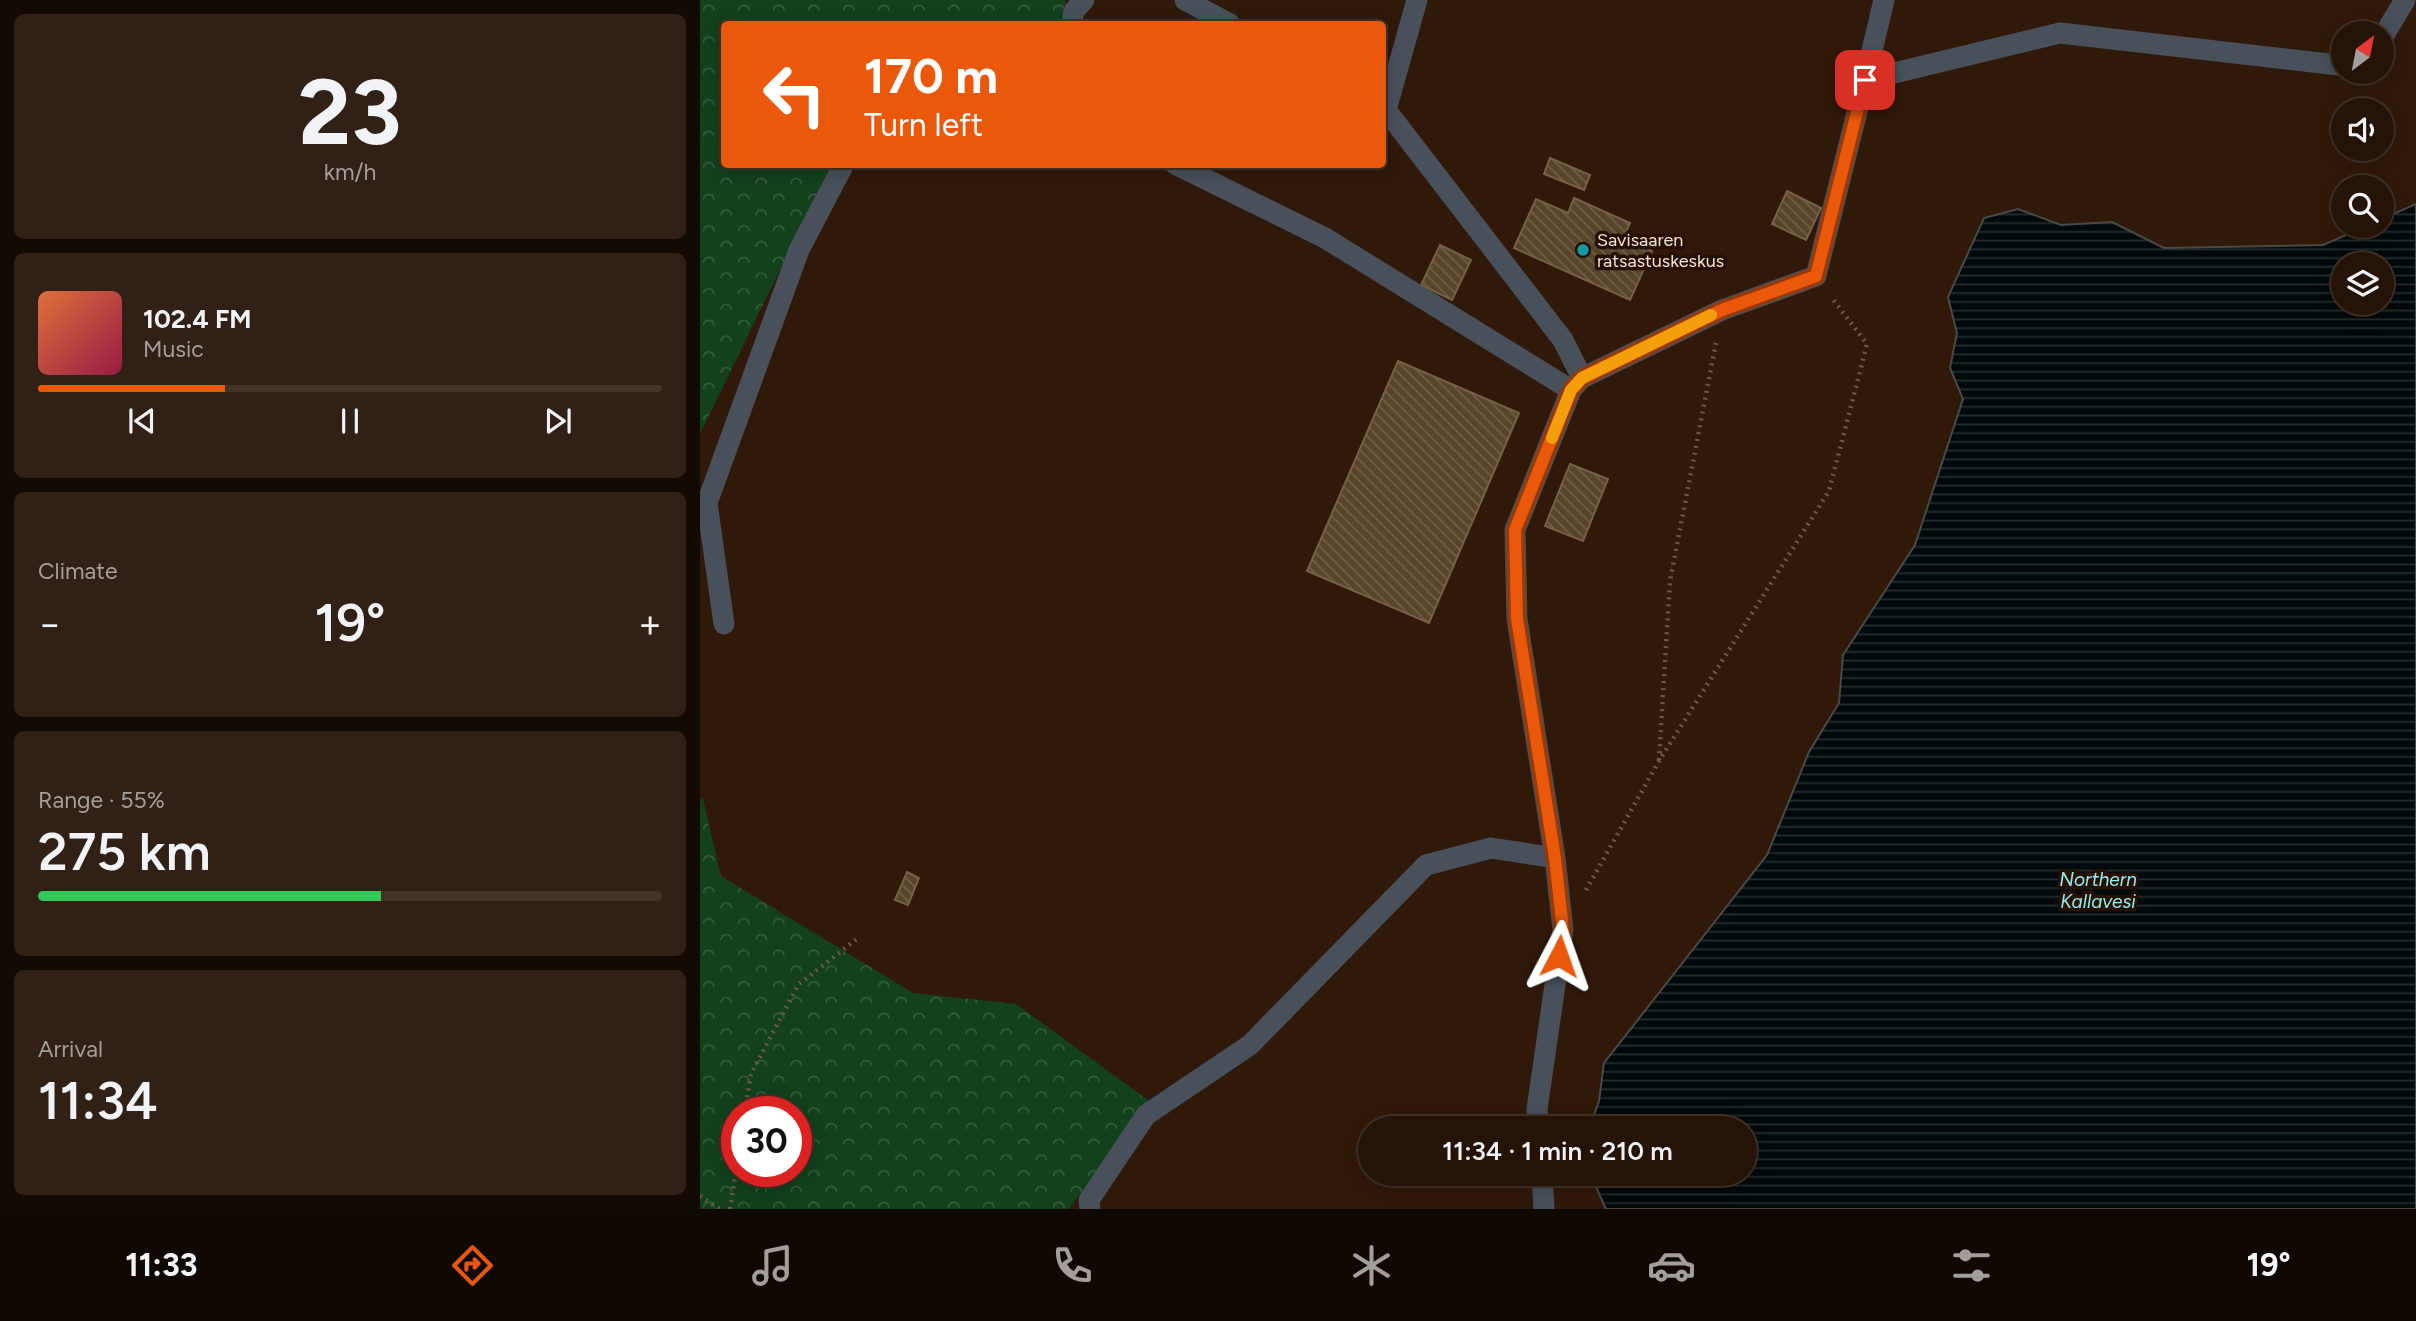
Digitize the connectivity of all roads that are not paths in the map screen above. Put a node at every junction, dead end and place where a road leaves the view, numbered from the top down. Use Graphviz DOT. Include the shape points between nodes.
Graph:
graph roads {
  1 [pos="1084,0"];
  2 [pos="1185,0"];
  3 [pos="1417,0"];
  4 [pos="1884,0"];
  5 [pos="2405,0"];
  6 [pos="1072,21"];
  7 [pos="1224,21"];
  8 [pos="2392,21"];
  9 [pos="2331,64"];
  10 [pos="1865,80"];
  11 [pos="1386,101"];
  12 [pos="1386,111"];
  13 [pos="842,168"];
  14 [pos="1183,168"];
  15 [pos="1576,384"];
  16 [pos="724,624"];
  17 [pos="1555,858"];
  18 [pos="1537,1116"];
  19 [pos="1543,1186"];
  20 [pos="1090,1209"];
  21 [pos="1544,1209"];
  1 -- 6 [label="street" via="1074,10"];
  2 -- 7 [label="street"];
  3 -- 11 [label="street"];
  4 -- 10 [label="street"];
  5 -- 8 [label="street"];
  9 -- 10 [label="street" via="2060,33"];
  10 -- 15 [label="street" via="1816,276 1722,310"];
  12 -- 15 [label="street" via="1563,340"];
  13 -- 16 [label="street" via="799,250 707,503"];
  14 -- 15 [label="street" via="1325,238"];
  15 -- 17 [label="street" via="1515,530 1517,619"];
  17 -- 18 [label="street" via="1563,930"];
  17 -- 20 [label="street" via="1491,848 1426,865 1250,1045 1146,1115 1089,1200"];
  19 -- 21 [label="street"];
}
